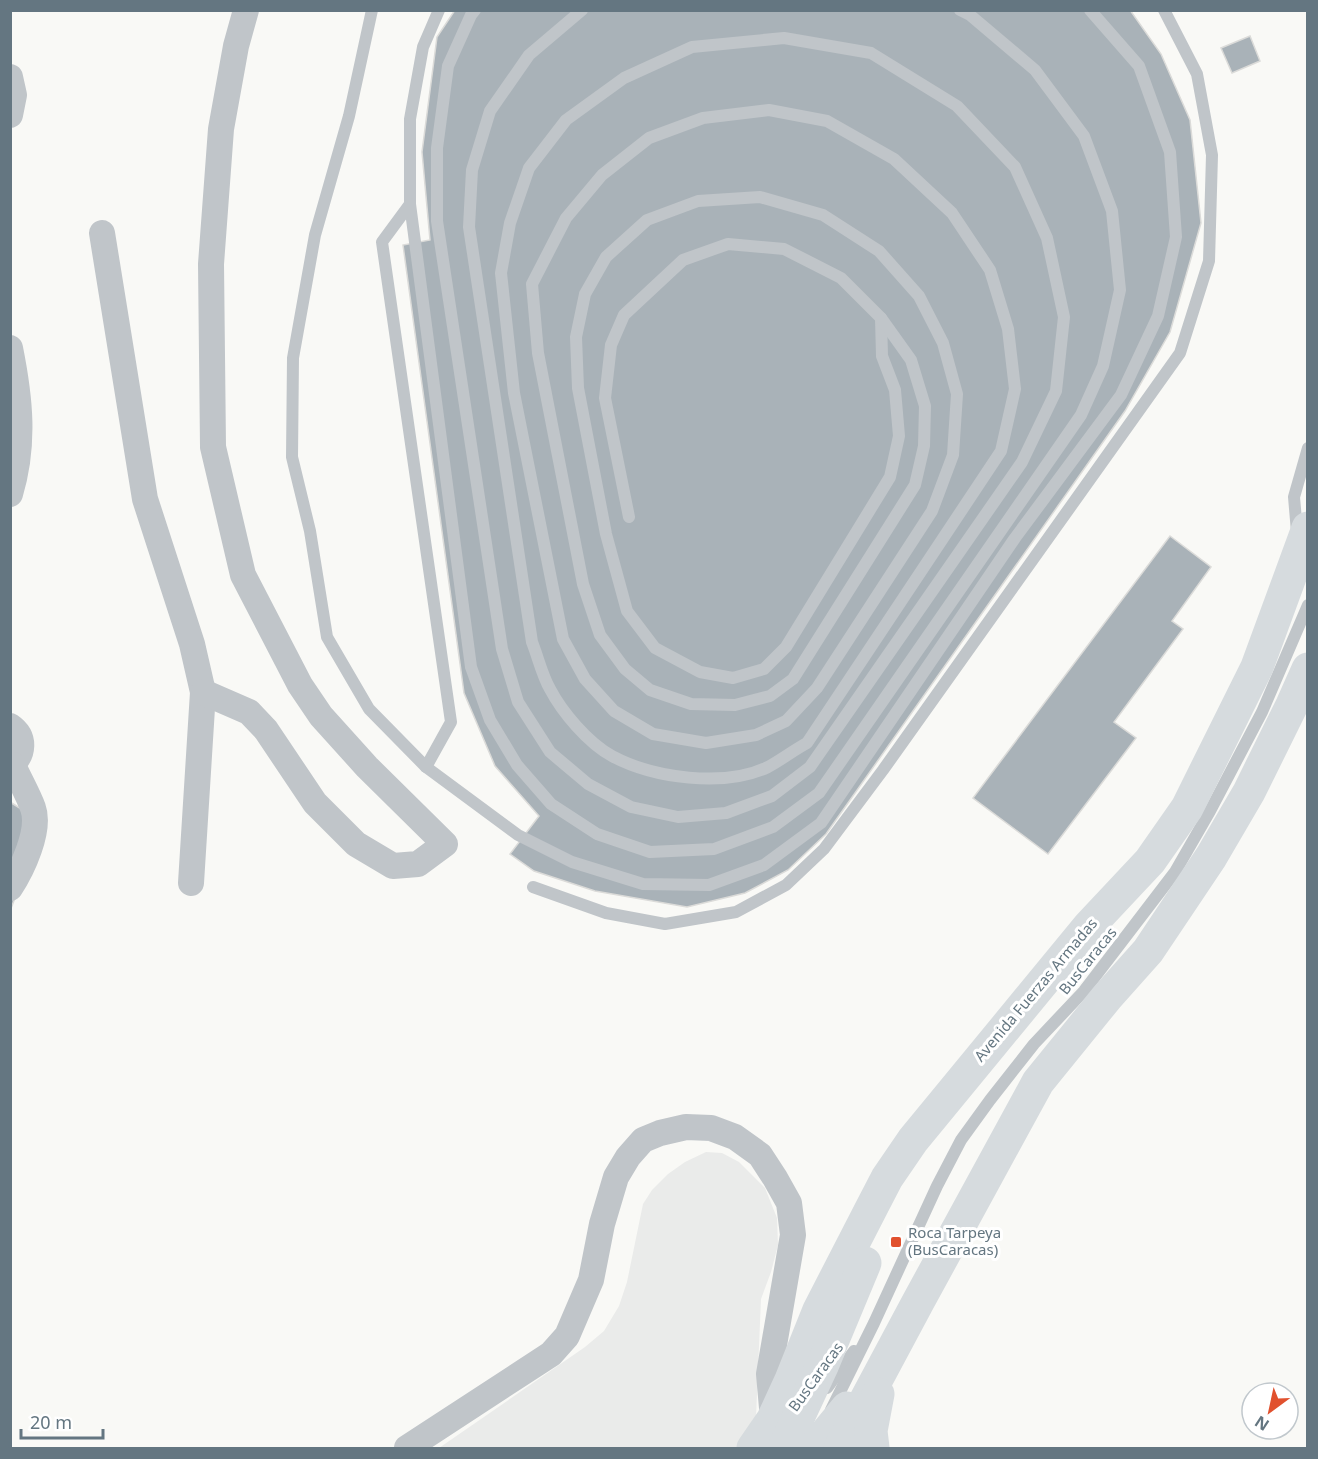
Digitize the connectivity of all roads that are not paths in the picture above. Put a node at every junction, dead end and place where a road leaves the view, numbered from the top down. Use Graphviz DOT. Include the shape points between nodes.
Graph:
graph roads {
  1 [pos="246,10"];
  2 [pos="372,10"];
  3 [pos="439,10"];
  4 [pos="475,10"];
  5 [pos="582,10"];
  6 [pos="960,10"];
  7 [pos="1090,10"];
  8 [pos="1164,10"];
  9 [pos="10,77"];
  10 [pos="10,115"];
  11 [pos="410,204"];
  12 [pos="102,233"];
  13 [pos="881,318"];
  14 [pos="10,348"];
  15 [pos="1308,448"];
  16 [pos="10,494"];
  17 [pos="629,517"];
  18 [pos="1303,538"];
  19 [pos="1308,606"];
  20 [pos="1308,669"];
  21 [pos="203,692"];
  22 [pos="10,726"];
  23 [pos="12,766"];
  24 [pos="426,767"];
  25 [pos="191,883"];
  26 [pos="533,887"];
  27 [pos="10,888"];
  28 [pos="874,1323"];
  29 [pos="886,1360"];
  30 [pos="790,1444"];
  31 [pos="407,1449"];
  32 [pos="753,1449"];
  33 [pos="840,1449"];
  34 [pos="873,1449"];
  1 -- 21 [label="street" via="221,129 211,264 213,447 243,575 300,685 321,716 445,844 418,864 393,866 356,844 315,803 266,730 249,712"];
  2 -- 24 [label="lane" via="349,116 315,235 293,358 292,457 310,531 327,637 369,709"];
  3 -- 11 [label="lane" via="423,47 410,119"];
  4 -- 13 [label="lane" via="448,66 437,148 437,221 502,649 518,702 550,752 588,784 631,807 678,817 726,813 772,796 810,767 1022,462 1056,391 1064,317 1047,238 1015,167 957,106 871,53 784,38 692,47 624,78 566,120 530,168 510,223 501,273 514,393 563,639 585,679 614,711 653,734 706,743 756,735 786,721 817,688 932,511 953,455 957,394 943,343 919,296 879,251 823,215 760,197 698,201 647,220 606,257 585,294 576,337 578,388 606,534 627,611 655,648 700,672 733,678 764,669 786,647 890,477 899,436 895,390 882,356"];
  5 -- 13 [label="lane" via="529,55 490,111 472,170 469,227 532,642 549,689 577,727 610,755 652,772 734,777 767,767 807,742 1000,450 1015,389 1008,329 990,270 952,213 894,159 827,121 770,110 703,118 649,138 602,175 566,218 532,284 538,353 583,584 600,636 625,669 650,690 691,704 744,703 770,696 792,679 915,484 924,446 925,406 911,360"];
  6 -- 11 [label="lane" via="1035,70 1083,136 1112,211 1120,290 1104,366 1081,415 819,793 773,827 714,849 650,852 597,834 551,804 517,765 490,720 471,668"];
  7 -- 24 [label="lane" via="1139,66 1170,152 1176,237 1158,316 1121,394 1016,538 821,823 764,865 709,885 643,884 572,862 518,835"];
  8 -- 26 [label="lane" via="1197,74 1212,155 1209,261 1180,354 883,770 824,849 794,878 736,912 665,924 606,913"];
  9 -- 10 [label="street" via="14,95"];
  11 -- 24 [label="lane" via="382,242 451,722"];
  12 -- 21 [label="street" via="145,499 192,644"];
  13 -- 17 [label="lane" via="841,278 784,249 728,244 683,260 624,315 611,345 605,398"];
  14 -- 16 [label="street" via="21,437"];
  15 -- 18 [label="lane" via="1294,497"];
  18 -- 30 [label="main road, Avenida Fuerzas Armadas" via="1257,667 1187,808 1150,861 1089,926 913,1140 887,1178 819,1310 791,1380"];
  19 -- 28 [label="lane, BusCaracas" via="1262,712 1176,872 1084,992 1034,1044 961,1140"];
  20 -- 29 [label="main road" via="1249,792 1211,857 1148,951 1038,1082"];
  21 -- 25 [label="street"];
  22 -- 23 [label="street" via="21,737 22,748"];
  23 -- 27 [label="street" via="34,810 33,836"];
  28 -- 30 [label="lane, BusCaracas"];
  28 -- 30 [label="lane, BusCaracas"];
  29 -- 30 [label="main road"];
  29 -- 33 [label="main road"];
  29 -- 34 [label="main road" via="874,1410"];
  30 -- 31 [label="street" via="769,1374 793,1235 789,1203 760,1155 735,1137 711,1128 686,1127 643,1140 616,1177 591,1280 567,1336 551,1354"];
  30 -- 32 [label="main road, Avenida Fuerzas Armadas"];
}
